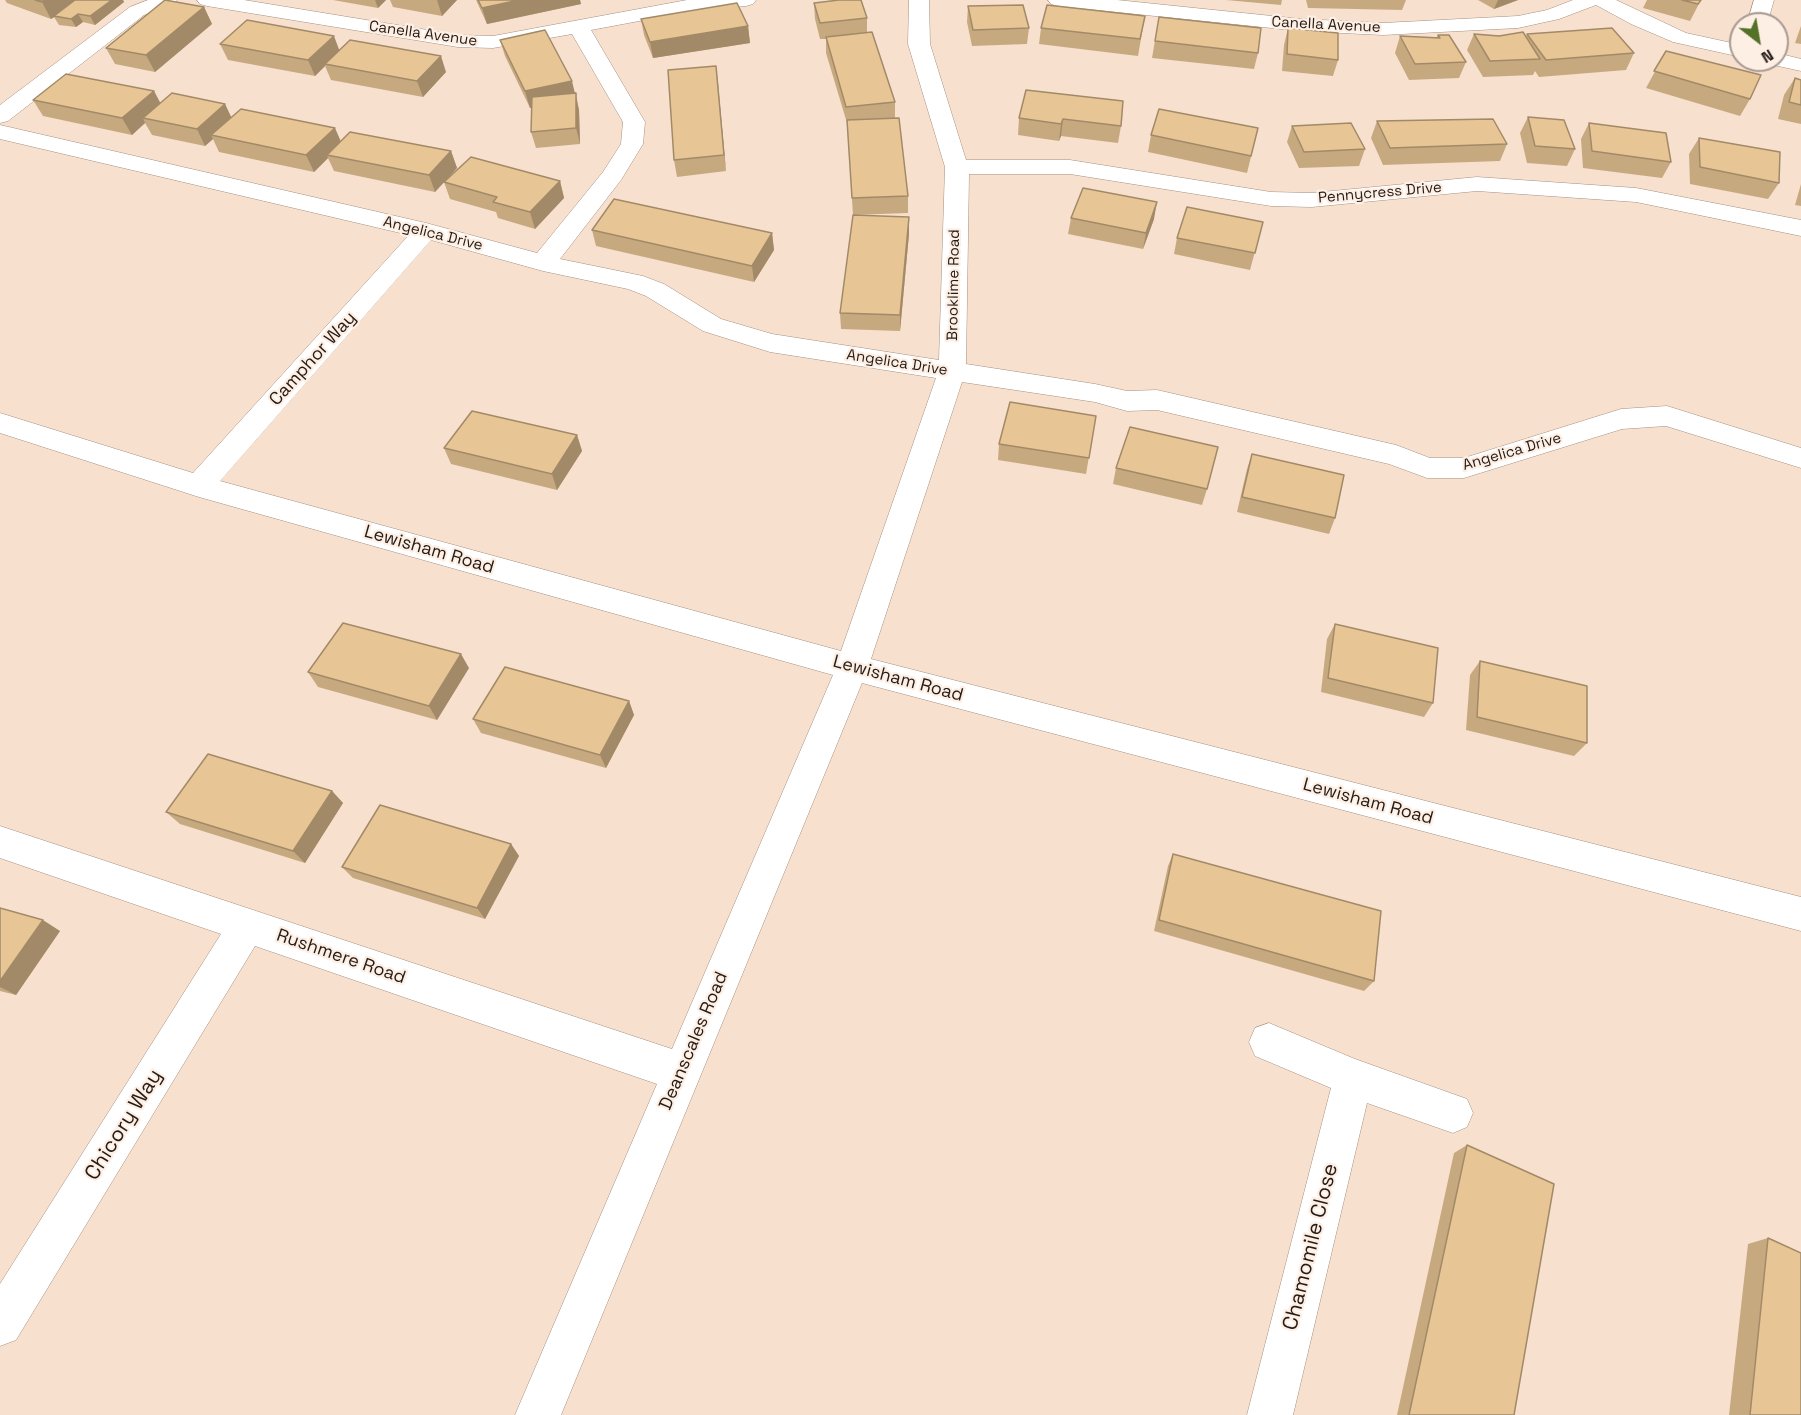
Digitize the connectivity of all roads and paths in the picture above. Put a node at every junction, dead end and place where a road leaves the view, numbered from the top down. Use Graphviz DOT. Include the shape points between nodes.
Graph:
graph roads {
  1 [pos="167,0"];
  2 [pos="207,0"];
  3 [pos="746,0"];
  4 [pos="919,0"];
  5 [pos="1059,0"];
  6 [pos="1592,0"];
  7 [pos="1601,0"];
  8 [pos="697,2"];
  9 [pos="578,26"];
  10 [pos="1729,48"];
  11 [pos="0,116"];
  12 [pos="0,132"];
  13 [pos="957,167"];
  14 [pos="1801,228"];
  15 [pos="426,231"];
  16 [pos="543,263"];
  17 [pos="952,371"];
  18 [pos="0,423"];
  19 [pos="1801,458"];
  20 [pos="199,486"];
  21 [pos="852,667"];
  22 [pos="0,842"];
  23 [pos="1801,914"];
  24 [pos="247,925"];
  25 [pos="1269,1042"];
  26 [pos="681,1072"];
  27 [pos="1353,1078"];
  28 [pos="1453,1113"];
  29 [pos="0,1324"];
  30 [pos="538,1415"];
  31 [pos="1270,1415"];
  1 -- 11 [label="street" via="137,11"];
  2 -- 9 [label="street, Canella Avenue" via="458,41 494,42"];
  3 -- 8 [label="street, Canella Avenue"];
  4 -- 13 [label="street, Brooklime Road" via="919,44"];
  5 -- 6 [label="street, Canella Avenue" via="1343,28 1518,22"];
  7 -- 10 [label="street" via="1680,38"];
  8 -- 9 [label="street, Canella Avenue"];
  9 -- 16 [label="street" via="634,122 632,144 613,175"];
  12 -- 15 [label="street, Angelica Drive"];
  13 -- 14 [label="street, Pennycress Drive" via="1070,167 1281,199 1312,200 1477,184 1636,195"];
  13 -- 17 [label="street, Brooklime Road"];
  15 -- 16 [label="street, Angelica Drive"];
  15 -- 20 [label="street, Camphor Way"];
  16 -- 17 [label="street, Angelica Drive" via="634,282 655,290 712,325 770,343"];
  17 -- 19 [label="street, Angelica Drive" via="1127,401 1157,400 1396,455 1427,468 1464,468 1621,419 1667,416"];
  17 -- 21 [label="street, Brooklime Road"];
  18 -- 20 [label="street, Lewisham Road"];
  20 -- 21 [label="street, Lewisham Road"];
  21 -- 23 [label="street, Lewisham Road"];
  21 -- 26 [label="street, Deanscales Road"];
  22 -- 24 [label="street, Rushmere Road"];
  24 -- 26 [label="street, Rushmere Road"];
  24 -- 29 [label="street, Chicory Way"];
  25 -- 27 [label="street"];
  26 -- 30 [label="street, Deanscales Road"];
  27 -- 28 [label="street"];
  27 -- 31 [label="street, Chamomile Close"];
}
